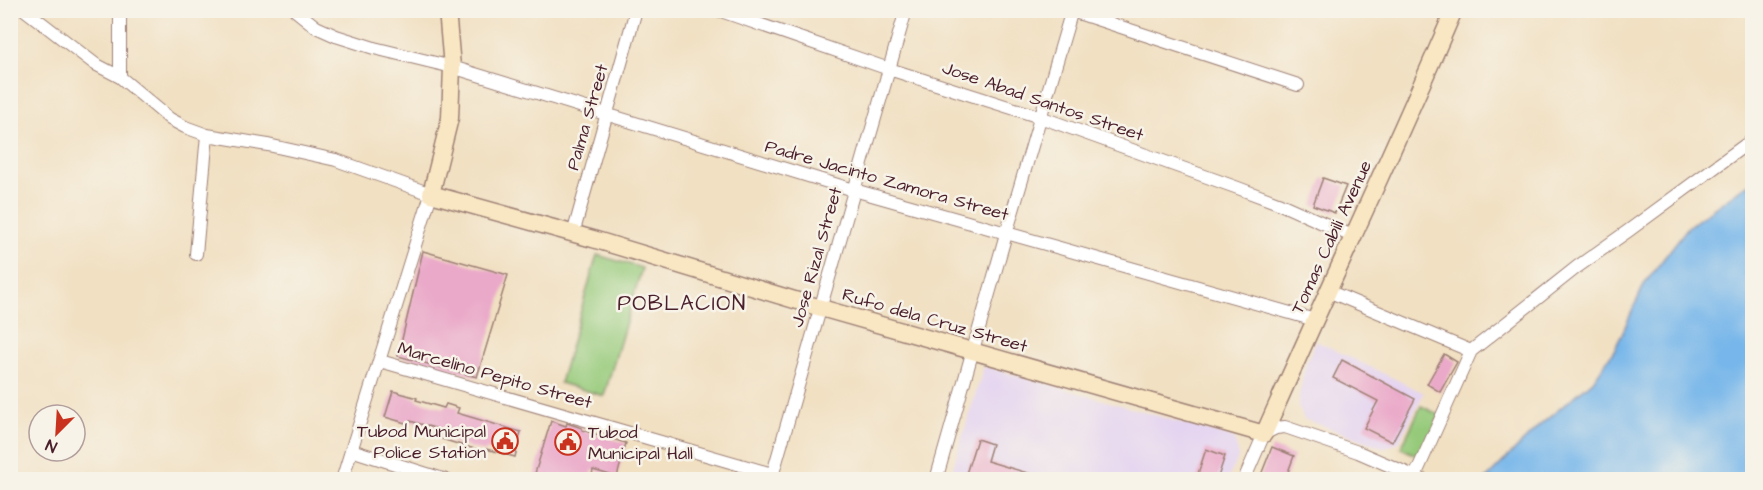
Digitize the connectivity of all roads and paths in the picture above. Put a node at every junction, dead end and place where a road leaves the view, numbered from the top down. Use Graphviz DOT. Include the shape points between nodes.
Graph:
graph roads {
  1 [pos="25,10"];
  2 [pos="120,10"];
  3 [pos="295,10"];
  4 [pos="447,10"];
  5 [pos="636,10"];
  6 [pos="718,10"];
  7 [pos="906,10"];
  8 [pos="1454,10"];
  9 [pos="1071,11"];
  10 [pos="452,67"];
  11 [pos="889,69"];
  12 [pos="120,77"];
  13 [pos="1298,85"];
  14 [pos="607,114"];
  15 [pos="1040,117"];
  16 [pos="207,135"];
  17 [pos="1752,140"];
  18 [pos="854,190"];
  19 [pos="431,194"];
  20 [pos="573,234"];
  21 [pos="1006,234"];
  22 [pos="1352,236"];
  23 [pos="196,254"];
  24 [pos="1328,291"];
  25 [pos="821,308"];
  26 [pos="1315,320"];
  27 [pos="974,351"];
  28 [pos="1471,351"];
  29 [pos="380,361"];
  30 [pos="1264,434"];
  31 [pos="351,450"];
  32 [pos="771,477"];
  33 [pos="1419,478"];
  34 [pos="342,480"];
  35 [pos="446,480"];
  36 [pos="936,480"];
  37 [pos="1244,480"];
  1 -- 12 [label="street" via="96,64"];
  2 -- 12 [label="street"];
  3 -- 10 [label="street, Padre Jacinto Zamora Street" via="316,27 336,36"];
  4 -- 10 [label="street"];
  5 -- 14 [label="street, Palma Street"];
  6 -- 11 [label="street, Jose Abad Santos Street"];
  7 -- 11 [label="street, Jose Rizal Street"];
  8 -- 22 [label="street, Tomas Cabili Avenue"];
  9 -- 13 [label="street"];
  9 -- 15 [label="street"];
  10 -- 14 [label="street, Padre Jacinto Zamora Street"];
  10 -- 19 [label="street" via="450,118"];
  11 -- 15 [label="street, Jose Abad Santos Street"];
  11 -- 18 [label="street, Jose Rizal Street"];
  12 -- 16 [label="street" via="170,119"];
  14 -- 18 [label="street, Padre Jacinto Zamora Street"];
  14 -- 20 [label="street, Palma Street"];
  15 -- 21 [label="street"];
  15 -- 22 [label="street, Jose Abad Santos Street" via="1239,188"];
  16 -- 19 [label="street" via="336,160"];
  16 -- 23 [label="street"];
  17 -- 28 [label="street" via="1576,267"];
  18 -- 21 [label="street, Padre Jacinto Zamora Street"];
  18 -- 25 [label="street, Jose Rizal Street"];
  19 -- 20 [label="street, Rufo dela Cruz Street"];
  19 -- 29 [label="street"];
  20 -- 25 [label="street, Rufo dela Cruz Street"];
  21 -- 26 [label="street, Padre Jacinto Zamora Street"];
  21 -- 27 [label="street"];
  22 -- 24 [label="street, Tomas Cabili Avenue"];
  24 -- 26 [label="street, Tomas Cabili Avenue"];
  24 -- 28 [label="street"];
  25 -- 27 [label="street, Rufo dela Cruz Street"];
  25 -- 32 [label="street, Jose Rizal Street"];
  26 -- 30 [label="street, Tomas Cabili Avenue"];
  27 -- 30 [label="street, Rufo dela Cruz Street"];
  27 -- 36 [label="street"];
  28 -- 33 [label="street"];
  29 -- 31 [label="street"];
  29 -- 32 [label="street, Marcelino Pepito Street"];
  30 -- 33 [label="street, Rufo dela Cruz Street" via="1285,427"];
  30 -- 37 [label="street, Tomas Cabili Avenue"];
  31 -- 34 [label="street"];
  31 -- 35 [label="street"];
}
